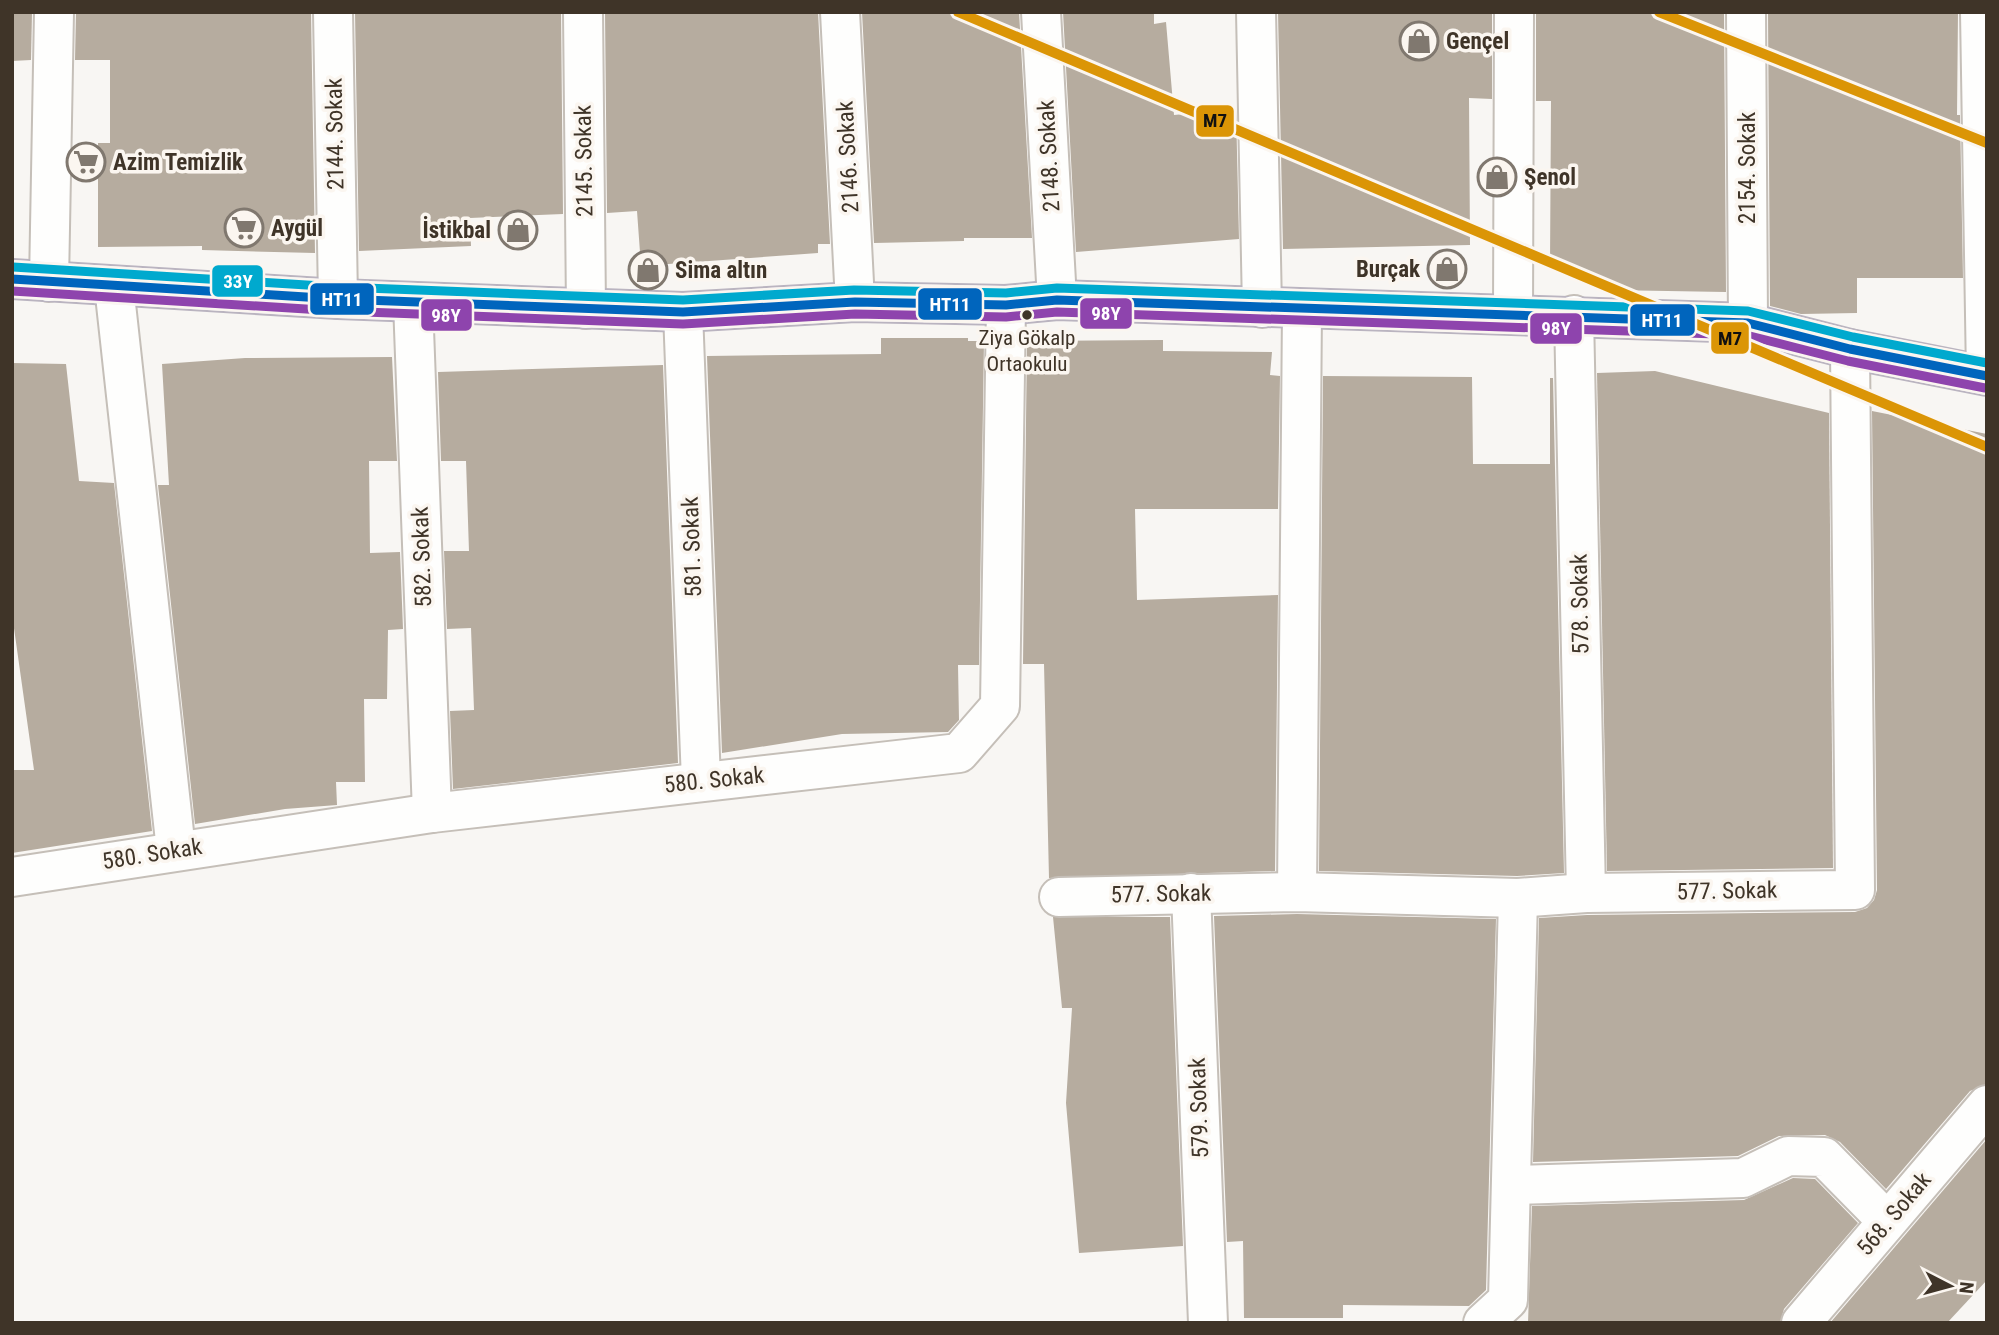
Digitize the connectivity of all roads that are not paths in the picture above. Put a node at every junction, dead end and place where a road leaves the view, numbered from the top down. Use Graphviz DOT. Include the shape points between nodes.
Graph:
graph roads {
  1 [pos="54,12"];
  2 [pos="333,12"];
  3 [pos="583,12"];
  4 [pos="840,12"];
  5 [pos="1041,12"];
  6 [pos="1256,12"];
  7 [pos="1514,12"];
  8 [pos="1746,12"];
  9 [pos="1980,12"];
  10 [pos="31,281"];
  11 [pos="114,286"];
  12 [pos="338,299"];
  13 [pos="1057,300"];
  14 [pos="413,302"];
  15 [pos="855,302"];
  16 [pos="1006,304"];
  17 [pos="1262,308"];
  18 [pos="586,309"];
  19 [pos="1302,310"];
  20 [pos="683,312"];
  21 [pos="1513,315"];
  22 [pos="1574,315"];
  23 [pos="1748,323"];
  24 [pos="1850,349"];
  25 [pos="1987,375"];
  26 [pos="701,781"];
  27 [pos="432,813"];
  28 [pos="176,850"];
  29 [pos="12,877"];
  30 [pos="1297,892"];
  31 [pos="1191,893"];
  32 [pos="1587,893"];
  33 [pos="1059,897"];
  34 [pos="1518,898"];
  35 [pos="1987,1105"];
  36 [pos="1512,1185"];
  37 [pos="1887,1221"];
  38 [pos="1208,1323"];
  39 [pos="1483,1323"];
  40 [pos="1801,1323"];
  1 -- 10 [label="street"];
  2 -- 12 [label="street, 2144. Sokak"];
  3 -- 18 [label="street, 2145. Sokak"];
  4 -- 15 [label="street, 2146. Sokak"];
  5 -- 13 [label="street, 2148. Sokak"];
  6 -- 17 [label="street"];
  7 -- 21 [label="street"];
  8 -- 23 [label="street, 2154. Sokak"];
  9 -- 25 [label="street"];
  10 -- 11 [label="main road"];
  11 -- 12 [label="main road"];
  11 -- 28 [label="street"];
  12 -- 14 [label="main road"];
  13 -- 16 [label="main road"];
  13 -- 17 [label="main road"];
  14 -- 18 [label="main road"];
  14 -- 27 [label="street, 582. Sokak"];
  15 -- 16 [label="main road"];
  15 -- 20 [label="main road"];
  16 -- 26 [label="street, 580. Sokak" via="1000,706 958,752"];
  17 -- 19 [label="main road"];
  18 -- 20 [label="main road"];
  19 -- 21 [label="main road"];
  19 -- 30 [label="street"];
  20 -- 26 [label="street, 581. Sokak"];
  21 -- 22 [label="main road"];
  22 -- 23 [label="main road"];
  22 -- 32 [label="street, 578. Sokak"];
  23 -- 24 [label="main road"];
  24 -- 25 [label="main road"];
  24 -- 32 [label="street, 577. Sokak" via="1855,890"];
  26 -- 27 [label="street, 580. Sokak"];
  27 -- 28 [label="street, 580. Sokak"];
  28 -- 29 [label="street, 580. Sokak"];
  30 -- 31 [label="street, 577. Sokak"];
  30 -- 34 [label="street, 577. Sokak"];
  31 -- 33 [label="street, 577. Sokak"];
  31 -- 38 [label="street, 579. Sokak"];
  32 -- 34 [label="street, 577. Sokak"];
  34 -- 36 [label="street"];
  35 -- 37 [label="street, 568. Sokak"];
  36 -- 37 [label="street" via="1743,1178 1788,1156 1824,1157"];
  36 -- 39 [label="street" via="1508,1300"];
  37 -- 40 [label="street, 568. Sokak"];
}
